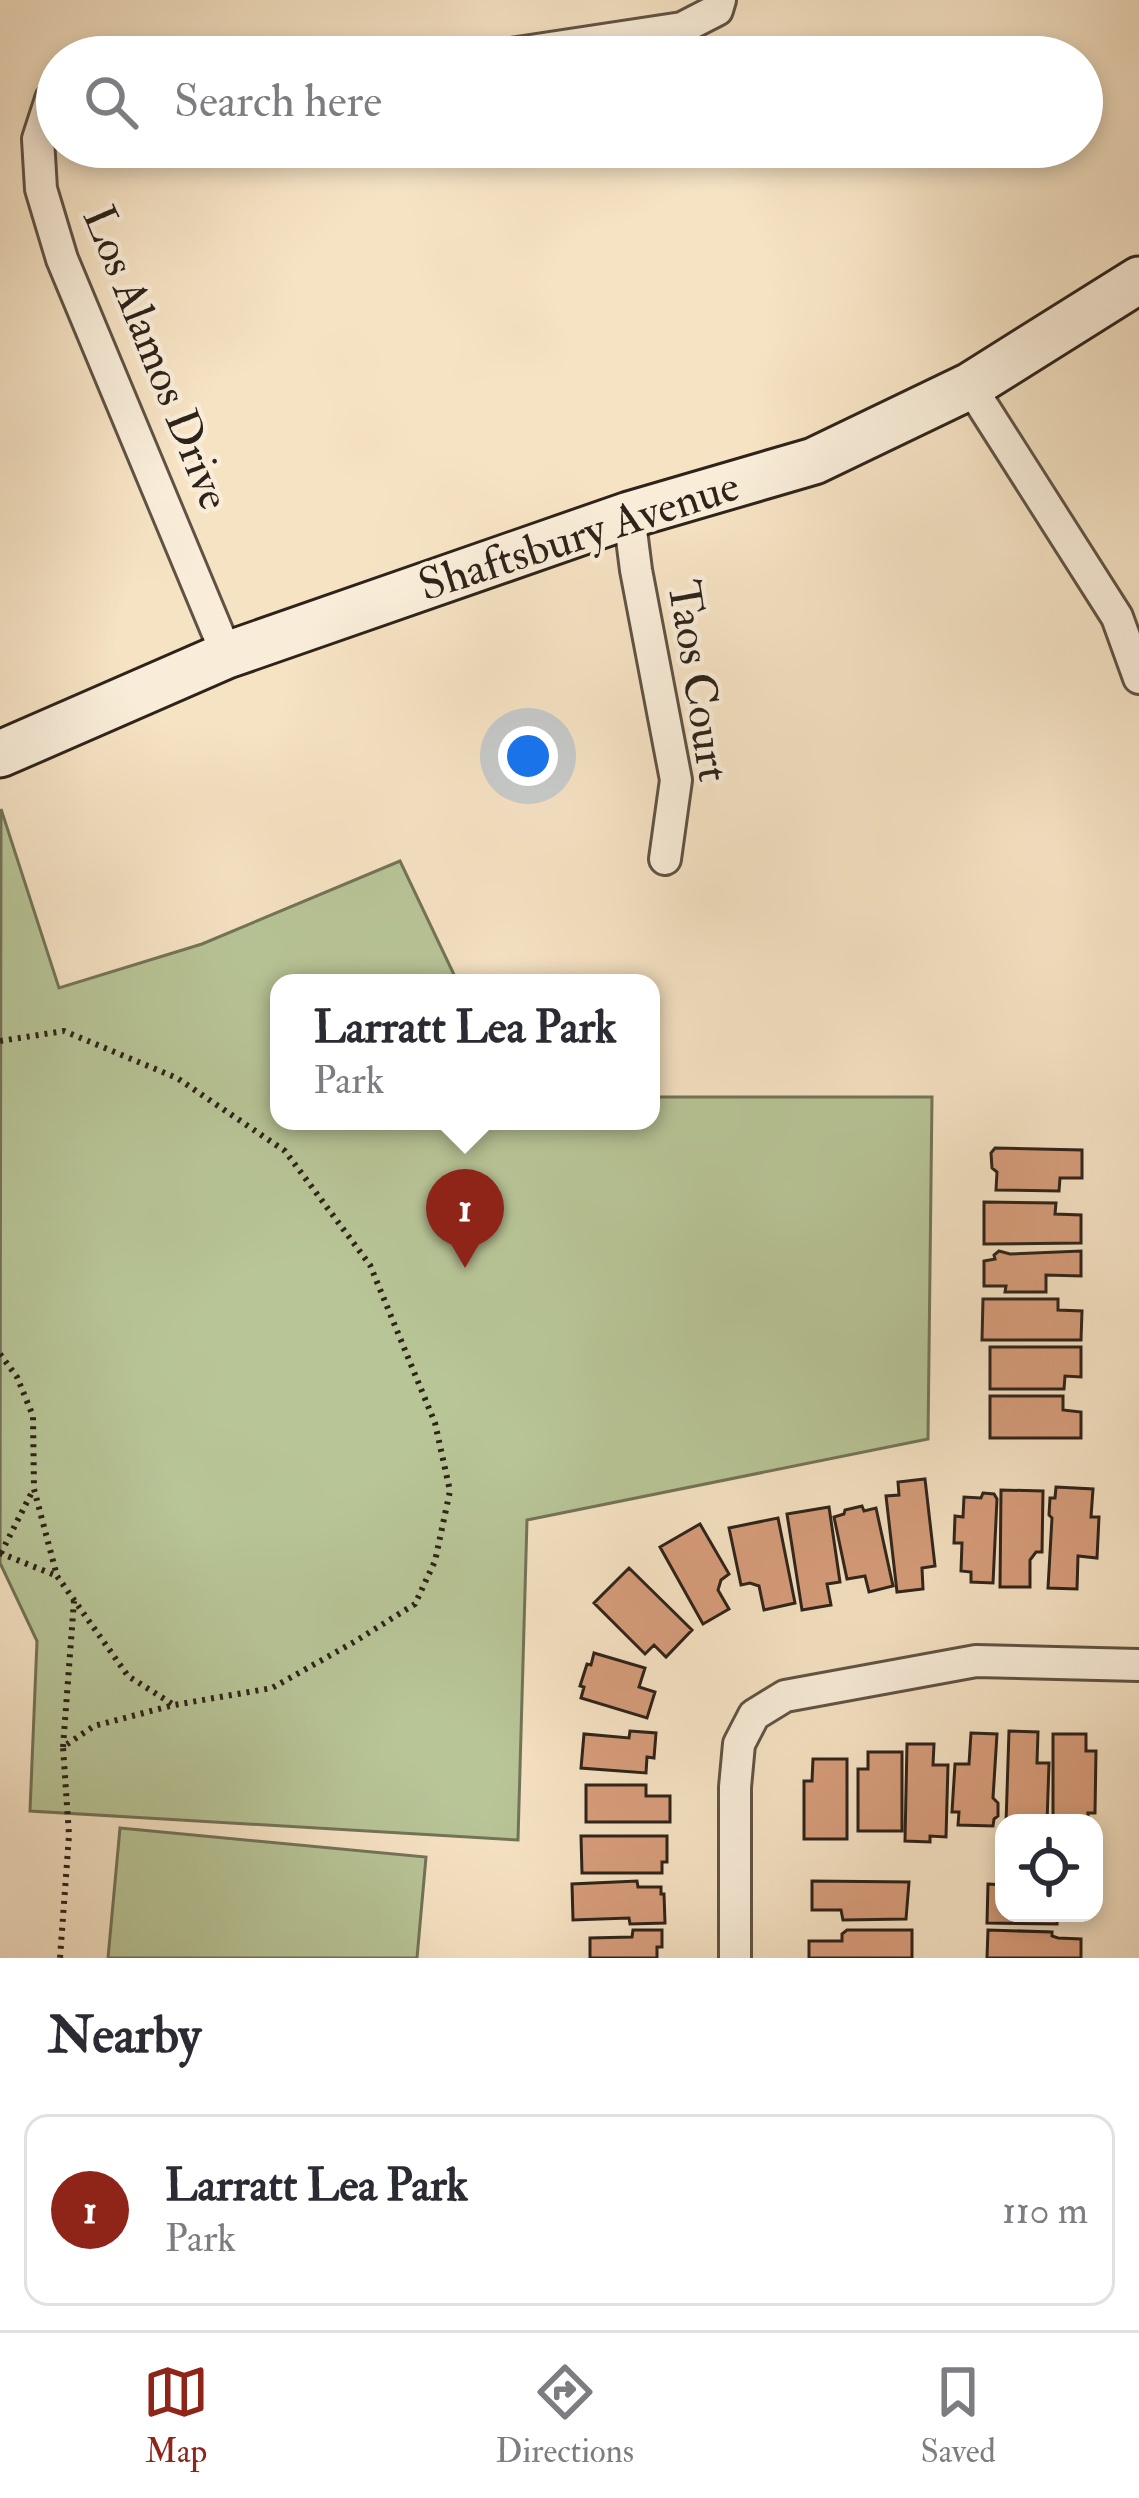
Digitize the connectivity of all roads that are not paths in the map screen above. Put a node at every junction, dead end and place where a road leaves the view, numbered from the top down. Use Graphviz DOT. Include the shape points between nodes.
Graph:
graph roads {
  1 [pos="720,0"];
  2 [pos="629,36"];
  3 [pos="40,168"];
  4 [pos="1139,280"];
  5 [pos="970,386"];
  6 [pos="629,515"];
  7 [pos="227,655"];
  8 [pos="1139,678"];
  9 [pos="0,754"];
  10 [pos="664,859"];
  11 [pos="1139,1665"];
  12 [pos="735,1958"];
  1 -- 2 [label="street" via="717,10 682,28"];
  3 -- 7 [label="street, Los Alamos Drive" via="62,259"];
  4 -- 5 [label="street, Shaftsbury Avenue"];
  5 -- 6 [label="street, Shaftsbury Avenue" via="814,461"];
  5 -- 8 [label="street" via="1117,617"];
  6 -- 7 [label="street, Shaftsbury Avenue"];
  6 -- 10 [label="street, Taos Court" via="676,780"];
  7 -- 9 [label="street, Shaftsbury Avenue"];
  11 -- 12 [label="street" via="976,1661 785,1696 754,1715 740,1744 736,1787"];
}
